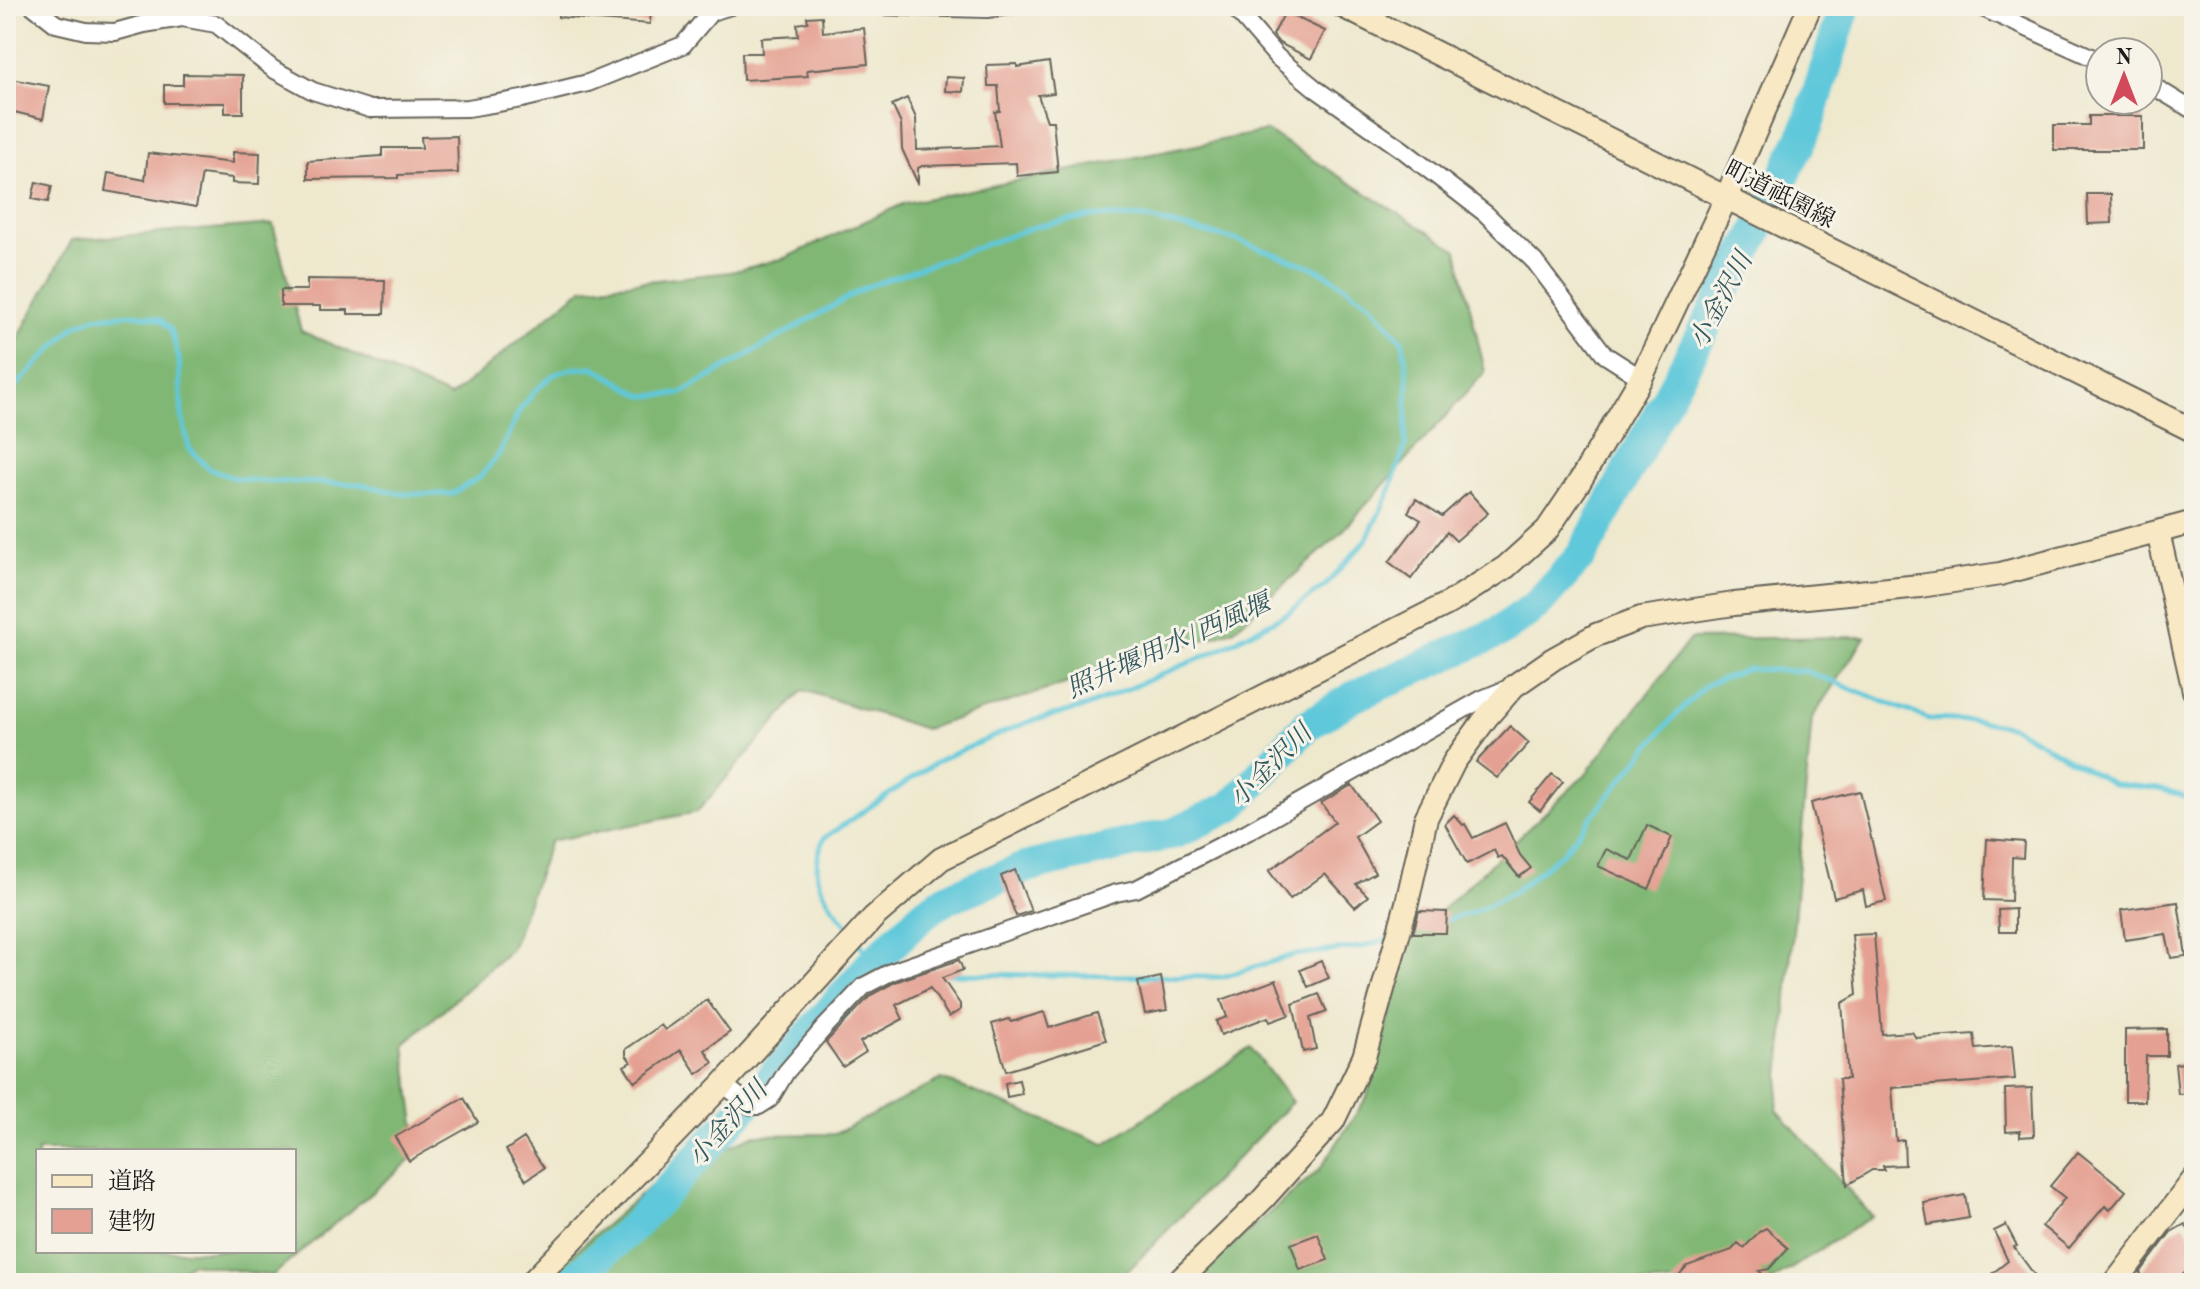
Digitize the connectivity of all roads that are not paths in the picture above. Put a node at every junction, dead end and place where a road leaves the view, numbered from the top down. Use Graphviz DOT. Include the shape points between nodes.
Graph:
graph roads {
  1 [pos="33,6"];
  2 [pos="731,6"];
  3 [pos="875,6"];
  4 [pos="1010,6"];
  5 [pos="1233,6"];
  6 [pos="1342,6"];
  7 [pos="1810,6"];
  8 [pos="1978,6"];
  9 [pos="711,9"];
  10 [pos="2001,11"];
  11 [pos="2084,53"];
  12 [pos="2164,93"];
  13 [pos="2194,111"];
  14 [pos="1727,196"];
  15 [pos="1641,378"];
  16 [pos="2194,431"];
  17 [pos="2194,522"];
  18 [pos="2158,532"];
  19 [pos="1514,686"];
  20 [pos="2194,691"];
  21 [pos="723,1084"];
  22 [pos="2194,1179"];
  23 [pos="531,1283"];
  24 [pos="1177,1283"];
  25 [pos="2115,1283"];
  1 -- 9 [label="street" via="56,24 86,31 115,32 182,18 216,24 273,69 313,91 370,109 468,108 588,83 683,45"];
  2 -- 9 [label="street"];
  3 -- 4 [label="street"];
  5 -- 15 [label="street" via="1277,57 1486,214 1535,262 1605,355"];
  6 -- 14 [label="street, 町道祗園線"];
  7 -- 14 [label="street"];
  8 -- 10 [label="street"];
  10 -- 11 [label="street"];
  12 -- 13 [label="street"];
  14 -- 15 [label="street"];
  14 -- 16 [label="street, 町道祗園線"];
  15 -- 21 [label="street" via="1547,530 1506,567 1451,602 941,859 874,917"];
  17 -- 18 [label="street"];
  18 -- 19 [label="street" via="2000,574 1641,618 1596,635"];
  18 -- 20 [label="street"];
  19 -- 21 [label="street" via="1136,889 891,972 864,986 759,1106 751,1106"];
  19 -- 24 [label="street" via="1454,762 1426,818 1364,1057 1333,1121"];
  21 -- 23 [label="street"];
  22 -- 25 [label="street"];
}
